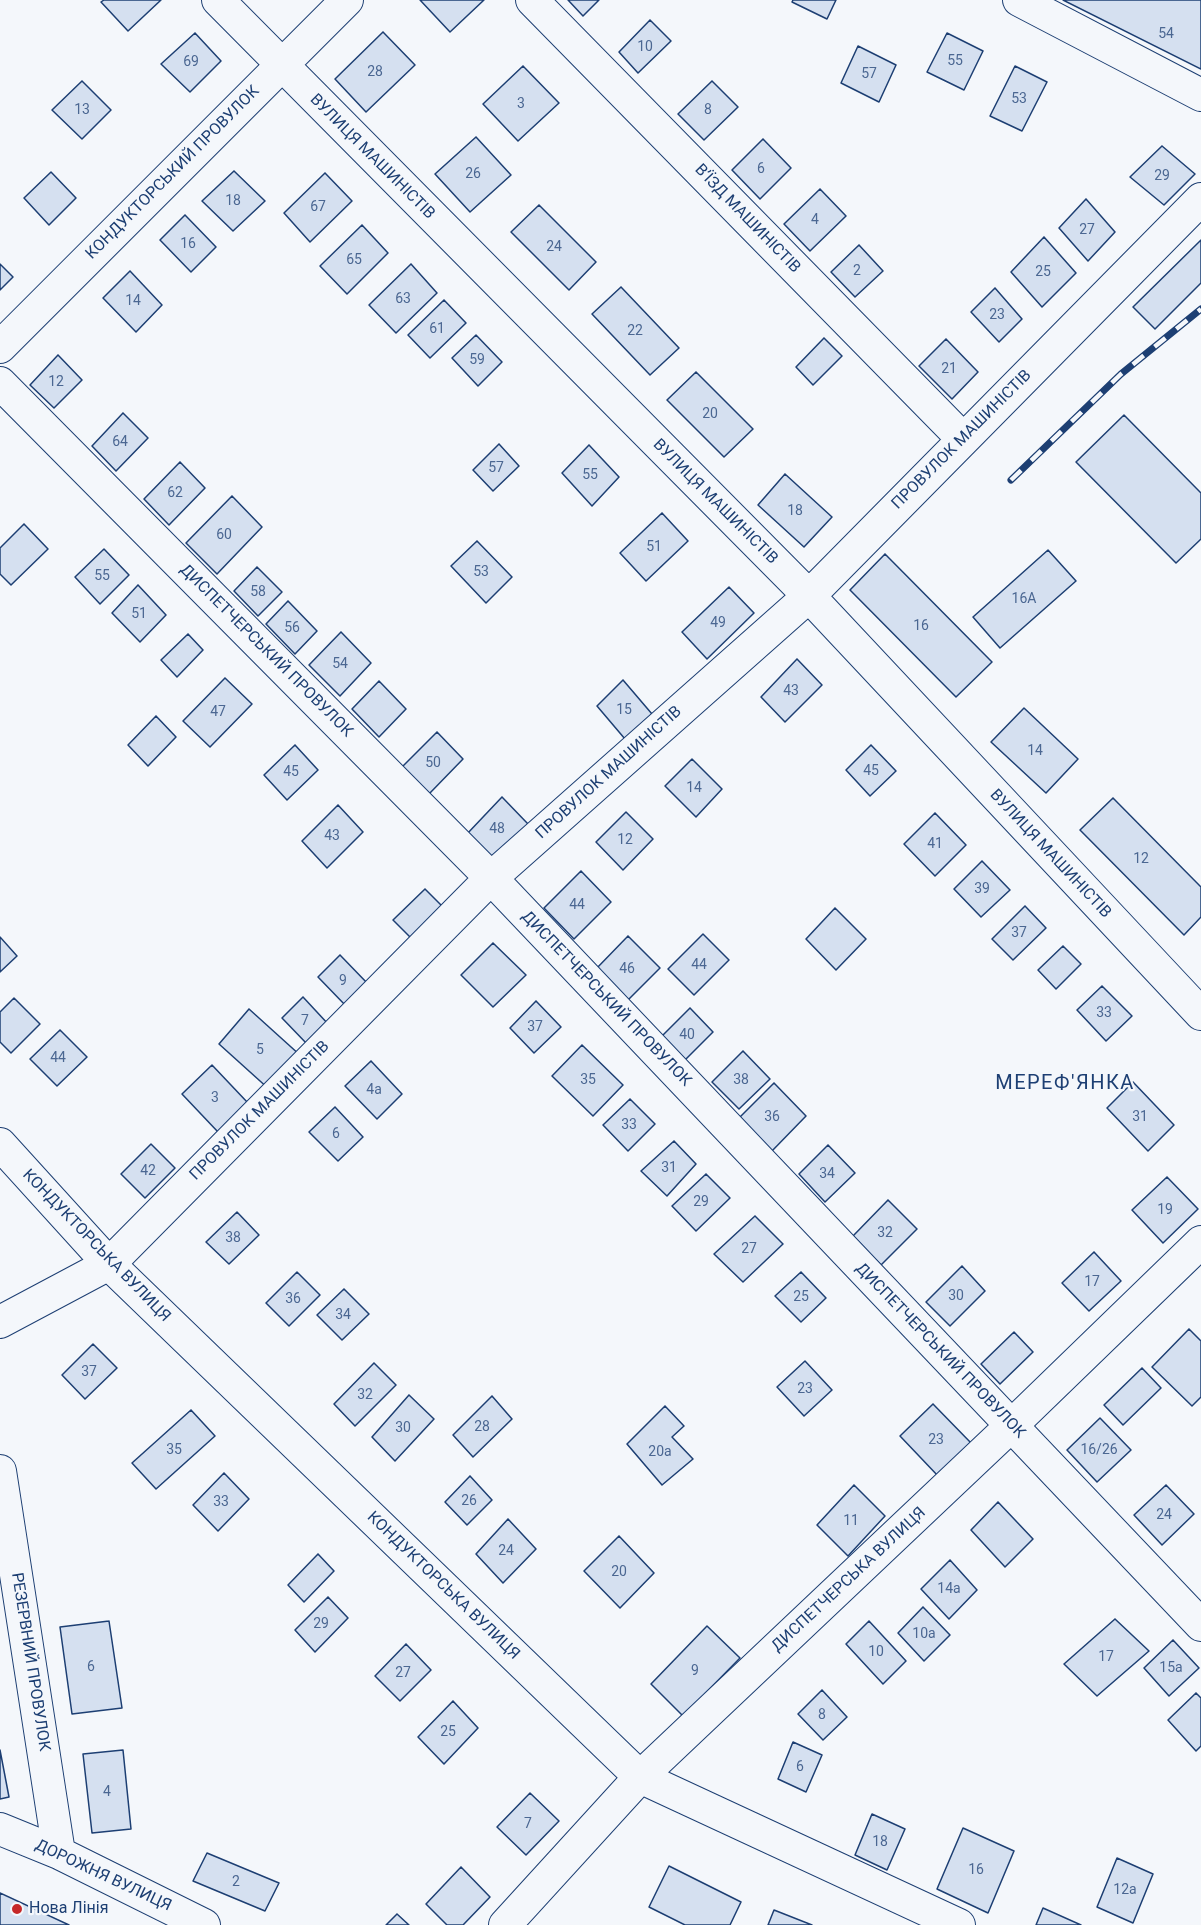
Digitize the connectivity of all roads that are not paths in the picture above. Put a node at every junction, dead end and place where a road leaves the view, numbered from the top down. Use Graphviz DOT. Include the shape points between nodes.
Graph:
graph roads {
  1 [pos="218,0"];
  2 [pos="347,0"];
  3 [pos="532,0"];
  4 [pos="1019,0"];
  5 [pos="281,65"];
  6 [pos="1201,95"];
  7 [pos="1201,199"];
  8 [pos="0,347"];
  9 [pos="0,383"];
  10 [pos="963,439"];
  11 [pos="809,596"];
  12 [pos="491,878"];
  13 [pos="1201,1014"];
  14 [pos="0,1144"];
  15 [pos="1201,1242"];
  16 [pos="109,1264"];
  17 [pos="0,1322"];
  18 [pos="1011,1426"];
  19 [pos="0,1471"];
  20 [pos="1201,1625"];
  21 [pos="640,1777"];
  22 [pos="0,1829"];
  23 [pos="59,1853"];
  24 [pos="204,1925"];
  25 [pos="505,1925"];
  26 [pos="959,1925"];
  1 -- 5 [label="street, ВУЛИЦЯ МАШИНІСТІВ"];
  2 -- 5 [label="street, КОНДУКТОРСЬКИЙ ПРОВУЛОК"];
  3 -- 10 [label="street, В’ЇЗД МАШИНІСТІВ"];
  4 -- 6 [label="street"];
  5 -- 8 [label="street, КОНДУКТОРСЬКИЙ ПРОВУЛОК"];
  5 -- 11 [label="street, ВУЛИЦЯ МАШИНІСТІВ"];
  7 -- 10 [label="street, ПРОВУЛОК МАШИНІСТІВ"];
  9 -- 12 [label="street, ДИСПЕТЧЕРСЬКИЙ ПРОВУЛОК"];
  10 -- 11 [label="street, ПРОВУЛОК МАШИНІСТІВ"];
  11 -- 12 [label="street, ПРОВУЛОК МАШИНІСТІВ"];
  11 -- 13 [label="street, ВУЛИЦЯ МАШИНІСТІВ"];
  12 -- 16 [label="street, ПРОВУЛОК МАШИНІСТІВ"];
  12 -- 18 [label="street, ДИСПЕТЧЕРСЬКИЙ ПРОВУЛОК"];
  14 -- 16 [label="street, КОНДУКТОРСЬКА ВУЛИЦЯ"];
  15 -- 18 [label="street, ДИСПЕТЧЕРСЬКА ВУЛИЦЯ"];
  16 -- 17 [label="street, ПРОВУЛОК МАШИНІСТІВ"];
  16 -- 21 [label="street, КОНДУКТОРСЬКА ВУЛИЦЯ"];
  18 -- 20 [label="street, ДИСПЕТЧЕРСЬКИЙ ПРОВУЛОК"];
  18 -- 21 [label="street, ДИСПЕТЧЕРСЬКА ВУЛИЦЯ"];
  19 -- 23 [label="street, РЕЗЕРВНИЙ ПРОВУЛОК"];
  21 -- 25 [label="street, ДИСПЕТЧЕРСЬКА ВУЛИЦЯ"];
  21 -- 26 [label="street, КОНДУКТОРСЬКА ВУЛИЦЯ"];
  22 -- 23 [label="street, ДОРОЖНЯ ВУЛИЦЯ"];
  23 -- 24 [label="street, ДОРОЖНЯ ВУЛИЦЯ"];
}
